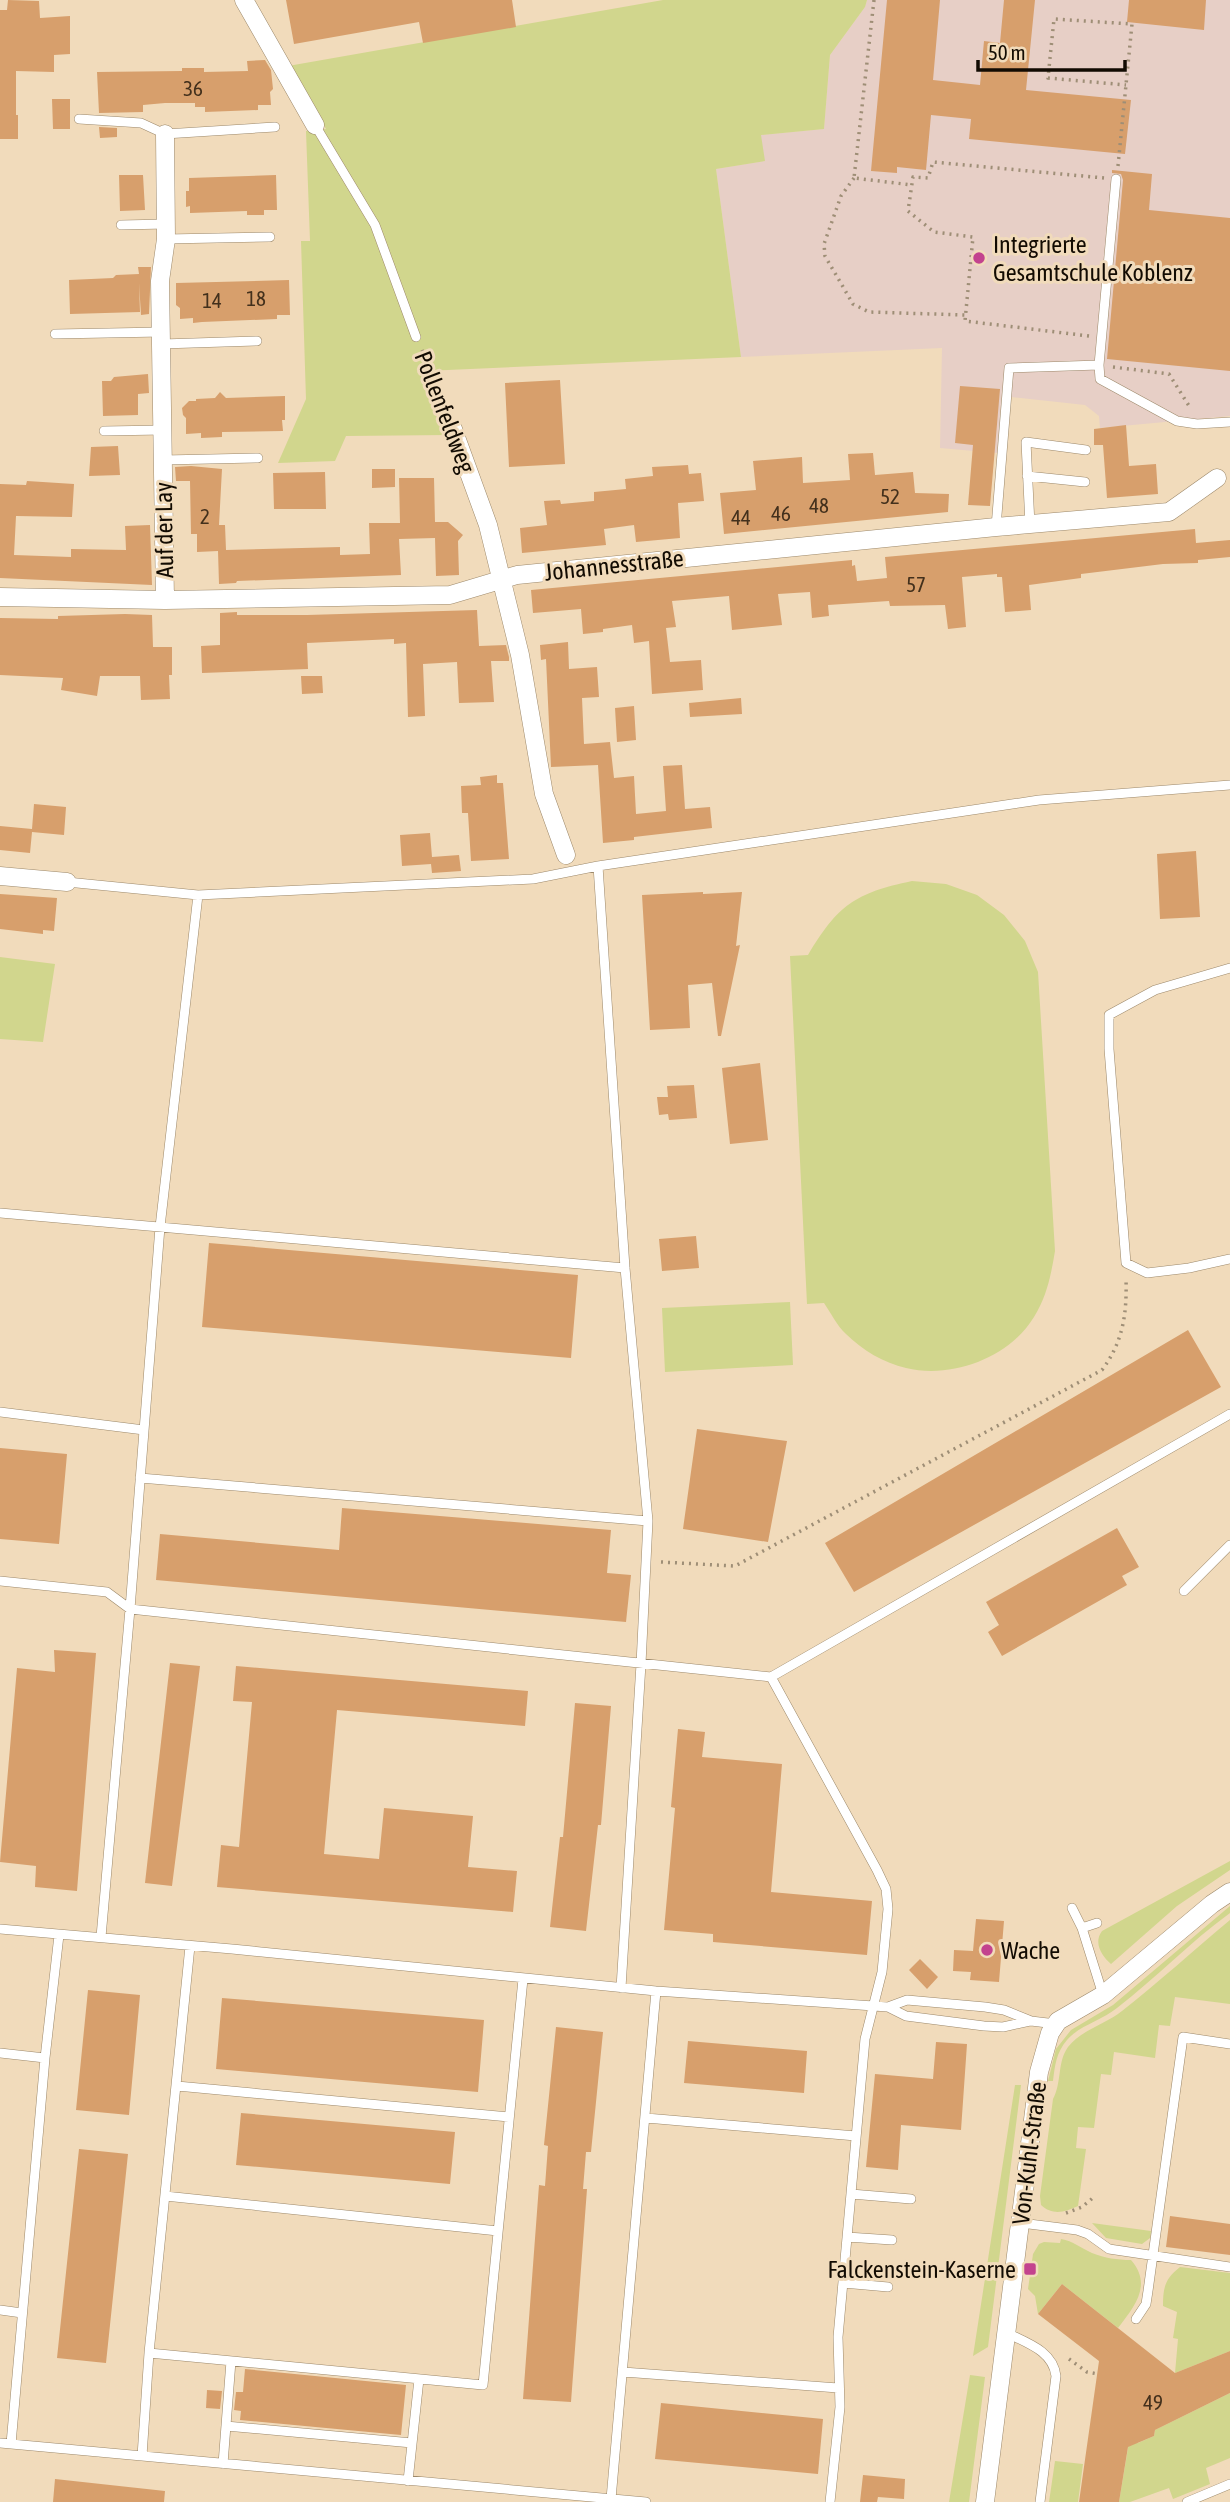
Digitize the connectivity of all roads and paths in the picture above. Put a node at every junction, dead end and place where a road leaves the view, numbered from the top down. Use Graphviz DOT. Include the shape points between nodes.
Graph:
graph roads {
  1 [pos="244,0"];
  2 [pos="874,0"];
  3 [pos="1126,85"];
  4 [pos="79,119"];
  5 [pos="315,125"];
  6 [pos="275,127"];
  7 [pos="165,134"];
  8 [pos="854,178"];
  9 [pos="1116,179"];
  10 [pos="912,185"];
  11 [pos="121,225"];
  12 [pos="166,232"];
  13 [pos="271,237"];
  14 [pos="965,315"];
  15 [pos="55,334"];
  16 [pos="162,337"];
  17 [pos="416,337"];
  18 [pos="1101,337"];
  19 [pos="257,341"];
  20 [pos="1099,365"];
  21 [pos="1230,422"];
  22 [pos="1197,424"];
  23 [pos="453,429"];
  24 [pos="163,430"];
  25 [pos="104,431"];
  26 [pos="1086,450"];
  27 [pos="258,458"];
  28 [pos="163,460"];
  29 [pos="1027,477"];
  30 [pos="1217,478"];
  31 [pos="1085,482"];
  32 [pos="1030,525"];
  33 [pos="996,527"];
  34 [pos="501,582"];
  35 [pos="0,597"];
  36 [pos="165,600"];
  37 [pos="1230,785"];
  38 [pos="566,855"];
  39 [pos="598,866"];
  40 [pos="0,876"];
  41 [pos="67,882"];
  42 [pos="198,895"];
  43 [pos="1230,968"];
  44 [pos="0,1213"];
  45 [pos="160,1227"];
  46 [pos="1230,1259"];
  47 [pos="1126,1263"];
  48 [pos="625,1268"];
  49 [pos="0,1412"];
  50 [pos="1230,1414"];
  51 [pos="144,1430"];
  52 [pos="140,1478"];
  53 [pos="648,1521"];
  54 [pos="1230,1545"];
  55 [pos="647,1561"];
  56 [pos="0,1581"];
  57 [pos="1184,1591"];
  58 [pos="130,1609"];
  59 [pos="642,1664"];
  60 [pos="771,1677"];
  61 [pos="1230,1892"];
  62 [pos="1072,1909"];
  63 [pos="1097,1923"];
  64 [pos="1082,1928"];
  65 [pos="0,1929"];
  66 [pos="59,1935"];
  67 [pos="101,1937"];
  68 [pos="190,1946"];
  69 [pos="523,1979"];
  70 [pos="621,1988"];
  71 [pos="656,1992"];
  72 [pos="1103,1995"];
  73 [pos="874,2007"];
  74 [pos="888,2007"];
  75 [pos="1031,2021"];
  76 [pos="1056,2024"];
  77 [pos="1230,2044"];
  78 [pos="0,2053"];
  79 [pos="45,2058"];
  80 [pos="177,2086"];
  81 [pos="509,2117"];
  82 [pos="646,2118"];
  83 [pos="856,2136"];
  84 [pos="851,2194"];
  85 [pos="165,2196"];
  86 [pos="1094,2197"];
  87 [pos="911,2199"];
  88 [pos="1058,2215"];
  89 [pos="1021,2223"];
  90 [pos="498,2231"];
  91 [pos="847,2237"];
  92 [pos="892,2240"];
  93 [pos="1153,2257"];
  94 [pos="1230,2267"];
  95 [pos="843,2283"];
  96 [pos="888,2287"];
  97 [pos="0,2310"];
  98 [pos="22,2313"];
  99 [pos="1136,2319"];
  100 [pos="1007,2333"];
  101 [pos="149,2353"];
  102 [pos="1069,2359"];
  103 [pos="231,2361"];
  104 [pos="623,2372"];
  105 [pos="1098,2374"];
  106 [pos="419,2379"];
  107 [pos="838,2388"];
  108 [pos="226,2426"];
  109 [pos="0,2443"];
  110 [pos="412,2443"];
  111 [pos="12,2444"];
  112 [pos="142,2456"];
  113 [pos="223,2463"];
  114 [pos="408,2481"];
  115 [pos="1230,2484"];
  116 [pos="611,2499"];
  117 [pos="646,2502"];
  118 [pos="831,2502"];
  119 [pos="985,2502"];
  120 [pos="1040,2502"];
  121 [pos="1187,2502"];
  1 -- 5 [label="street, Pollenfeldweg"];
  2 -- 8 [label="path"];
  3 -- 3 [label="path" via="1132,24 1054,19 1048,78"];
  3 -- 9 [label="path"];
  4 -- 7 [label="lane" via="141,123"];
  5 -- 17 [label="lane, Pollenfeldweg" via="374,225"];
  6 -- 7 [label="lane"];
  7 -- 12 [label="street, Auf der Lay"];
  8 -- 10 [label="path"];
  8 -- 14 [label="path" via="841,197 824,244 825,256 853,304 869,313"];
  9 -- 10 [label="path" via="933,162 928,178 913,177"];
  9 -- 18 [label="lane"];
  10 -- 14 [label="path" via="908,211 934,233 973,237"];
  11 -- 12 [label="lane"];
  12 -- 13 [label="lane"];
  12 -- 16 [label="street, Auf der Lay" via="160,281"];
  14 -- 18 [label="path" via="965,321"];
  15 -- 16 [label="lane"];
  16 -- 19 [label="lane"];
  16 -- 24 [label="street, Auf der Lay"];
  17 -- 23 [label="path, Pollenfeldweg"];
  18 -- 20 [label="lane"];
  20 -- 22 [label="lane" via="1100,379 1177,421"];
  20 -- 22 [label="path" via="1169,374"];
  20 -- 33 [label="lane" via="1009,368"];
  21 -- 22 [label="lane"];
  23 -- 34 [label="street, Pollenfeldweg" via="488,525"];
  24 -- 25 [label="lane"];
  24 -- 28 [label="street, Auf der Lay"];
  26 -- 29 [label="lane" via="1026,442"];
  27 -- 28 [label="lane, Auf der Lay"];
  28 -- 36 [label="street, Auf der Lay"];
  29 -- 31 [label="lane"];
  29 -- 32 [label="lane"];
  30 -- 32 [label="street, Johannesstraße" via="1169,512"];
  32 -- 33 [label="street, Johannesstraße"];
  33 -- 34 [label="street, Johannesstraße" via="517,575"];
  34 -- 36 [label="street, Johannesstraße" via="450,595"];
  34 -- 38 [label="street, Pollenfeldweg" via="520,655 544,794"];
  35 -- 36 [label="street, Johannesstraße"];
  37 -- 39 [label="lane" via="1039,800"];
  39 -- 42 [label="lane" via="533,880"];
  39 -- 48 [label="lane"];
  40 -- 41 [label="street"];
  41 -- 42 [label="lane"];
  42 -- 45 [label="lane"];
  43 -- 47 [label="lane" via="1155,990 1109,1015"];
  44 -- 45 [label="lane"];
  45 -- 48 [label="lane"];
  45 -- 51 [label="lane"];
  46 -- 47 [label="lane" via="1147,1273"];
  47 -- 55 [label="path" via="1125,1322 1114,1354 1102,1370 735,1566"];
  48 -- 53 [label="lane"];
  49 -- 51 [label="lane"];
  50 -- 60 [label="lane"];
  51 -- 52 [label="lane"];
  52 -- 53 [label="lane"];
  52 -- 58 [label="lane"];
  53 -- 55 [label="lane"];
  54 -- 57 [label="lane"];
  55 -- 59 [label="lane"];
  56 -- 58 [label="lane" via="107,1592"];
  58 -- 59 [label="lane"];
  58 -- 67 [label="lane"];
  59 -- 60 [label="lane"];
  59 -- 70 [label="lane"];
  60 -- 73 [label="lane" via="886,1889 882,1972"];
  61 -- 72 [label="street"];
  62 -- 64 [label="lane"];
  63 -- 64 [label="lane"];
  64 -- 72 [label="lane"];
  65 -- 66 [label="lane"];
  66 -- 67 [label="lane"];
  66 -- 79 [label="lane"];
  67 -- 68 [label="lane"];
  68 -- 69 [label="lane"];
  68 -- 80 [label="lane"];
  69 -- 70 [label="lane"];
  69 -- 81 [label="lane"];
  70 -- 71 [label="lane"];
  71 -- 73 [label="lane"];
  71 -- 82 [label="lane"];
  72 -- 76 [label="street"];
  73 -- 74 [label="lane"];
  73 -- 83 [label="lane" via="865,2039"];
  74 -- 75 [label="lane" via="906,2016 984,2026"];
  74 -- 75 [label="lane" via="907,2000 1004,2010"];
  75 -- 76 [label="lane"];
  76 -- 89 [label="street, Von-Kuhl-Straße" via="1039,2072"];
  77 -- 93 [label="lane" via="1183,2037"];
  78 -- 79 [label="lane"];
  79 -- 98 [label="lane"];
  80 -- 81 [label="lane"];
  80 -- 85 [label="lane"];
  81 -- 90 [label="lane"];
  82 -- 83 [label="lane"];
  82 -- 104 [label="lane"];
  83 -- 84 [label="lane"];
  84 -- 87 [label="lane"];
  84 -- 91 [label="lane"];
  85 -- 90 [label="lane"];
  85 -- 101 [label="lane"];
  86 -- 88 [label="path" via="1082,2207"];
  89 -- 93 [label="lane" via="1077,2230 1108,2249"];
  89 -- 100 [label="street, Von-Kuhl-Straße"];
  90 -- 106 [label="lane" via="483,2385"];
  91 -- 92 [label="lane"];
  91 -- 95 [label="lane"];
  93 -- 94 [label="lane"];
  93 -- 99 [label="lane" via="1146,2304"];
  95 -- 96 [label="lane"];
  95 -- 107 [label="lane"];
  97 -- 98 [label="lane"];
  98 -- 111 [label="lane"];
  100 -- 119 [label="street, Von-Kuhl-Straße"];
  100 -- 120 [label="lane" via="1046,2355 1055,2366"];
  101 -- 103 [label="lane"];
  101 -- 112 [label="lane"];
  102 -- 105 [label="path"];
  103 -- 106 [label="lane"];
  103 -- 108 [label="lane"];
  104 -- 107 [label="lane"];
  104 -- 116 [label="lane"];
  106 -- 110 [label="lane"];
  107 -- 118 [label="lane"];
  108 -- 110 [label="lane"];
  108 -- 113 [label="lane"];
  109 -- 111 [label="lane"];
  110 -- 114 [label="lane"];
  111 -- 112 [label="lane"];
  112 -- 113 [label="lane"];
  113 -- 114 [label="lane"];
  114 -- 116 [label="lane"];
  115 -- 121 [label="lane"];
  116 -- 117 [label="lane"];
}
